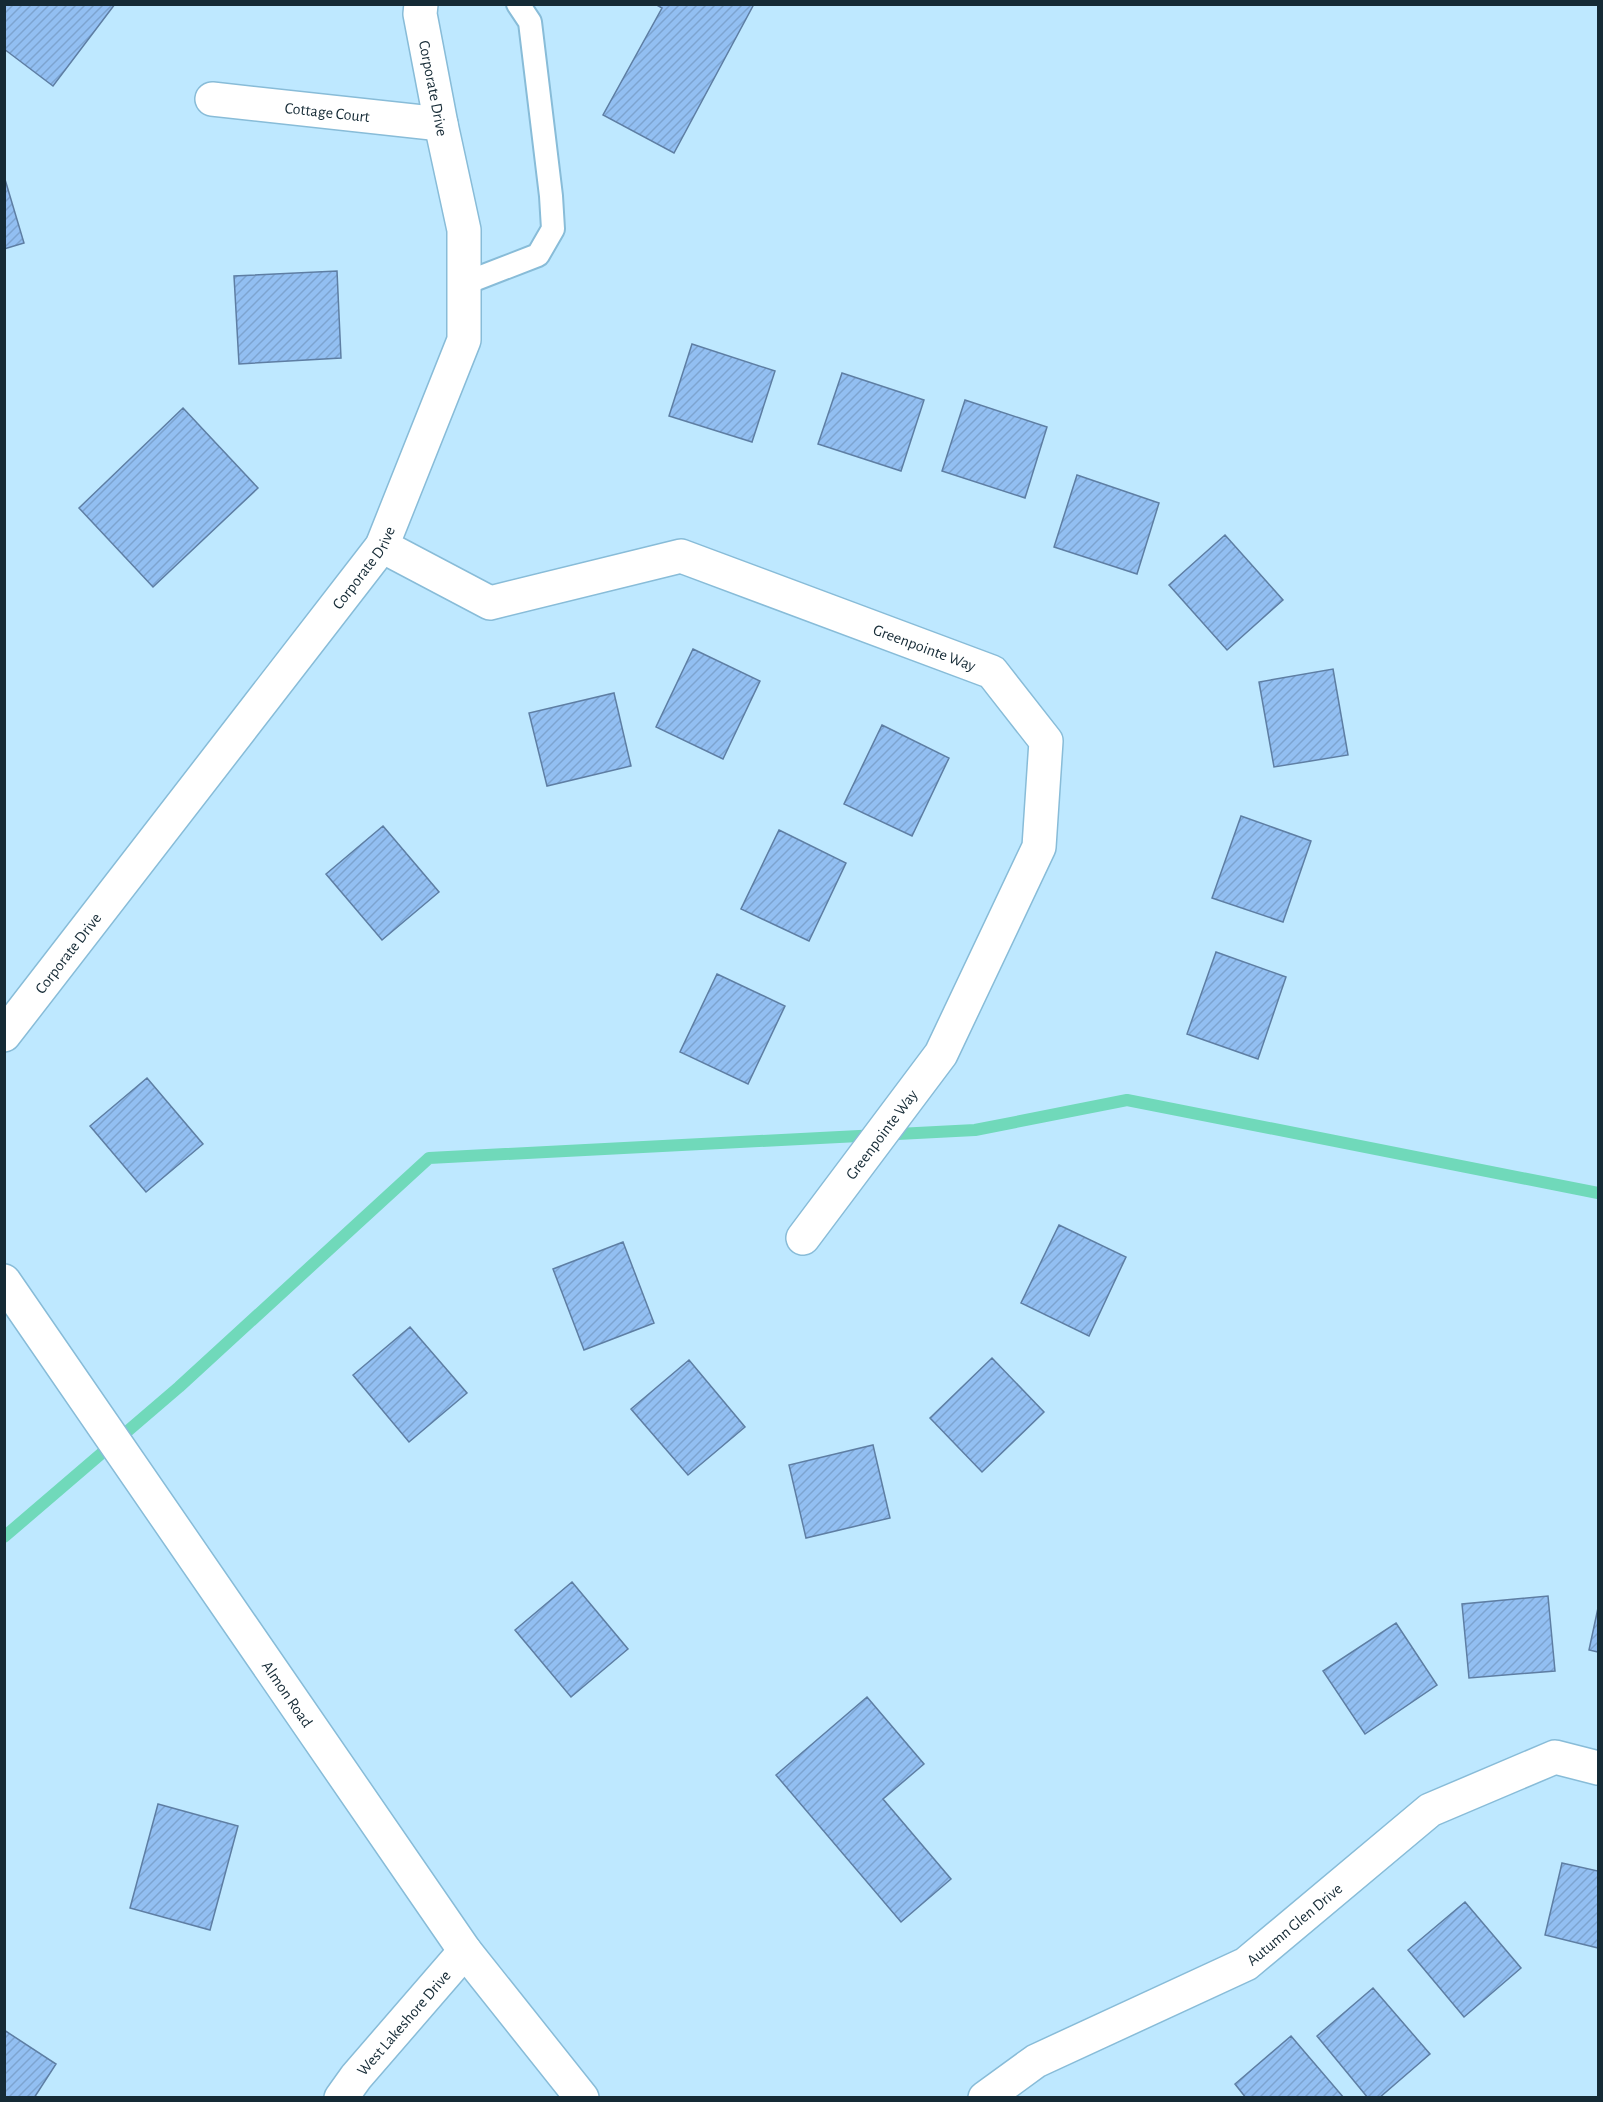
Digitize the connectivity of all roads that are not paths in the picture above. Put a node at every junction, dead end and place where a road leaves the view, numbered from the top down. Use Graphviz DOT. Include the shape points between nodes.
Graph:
graph roads {
  1 [pos="421,4"];
  2 [pos="518,4"];
  3 [pos="212,99"];
  4 [pos="441,124"];
  5 [pos="464,284"];
  6 [pos="382,546"];
  7 [pos="4,1035"];
  8 [pos="803,1238"];
  9 [pos="4,1281"];
  10 [pos="1599,1768"];
  11 [pos="465,1951"];
  12 [pos="341,2097"];
  13 [pos="582,2097"];
  14 [pos="986,2097"];
  1 -- 4 [label="street, Corporate Drive"];
  2 -- 5 [label="lane" via="530,22 553,229 538,255"];
  3 -- 4 [label="street, Cottage Court"];
  4 -- 5 [label="street, Corporate Drive" via="464,230"];
  5 -- 6 [label="street, Corporate Drive" via="464,340"];
  6 -- 7 [label="street, Corporate Drive"];
  6 -- 8 [label="street, Greenpointe Way" via="490,603 681,556 992,672 1046,741 1039,847 940,1054"];
  9 -- 11 [label="street, Almon Road"];
  10 -- 14 [label="street, Autumn Glen Drive" via="1555,1758 1430,1810 1246,1964 1036,2061"];
  11 -- 12 [label="street, West Lakeshore Drive"];
  11 -- 13 [label="street, Almon Road"];
}
